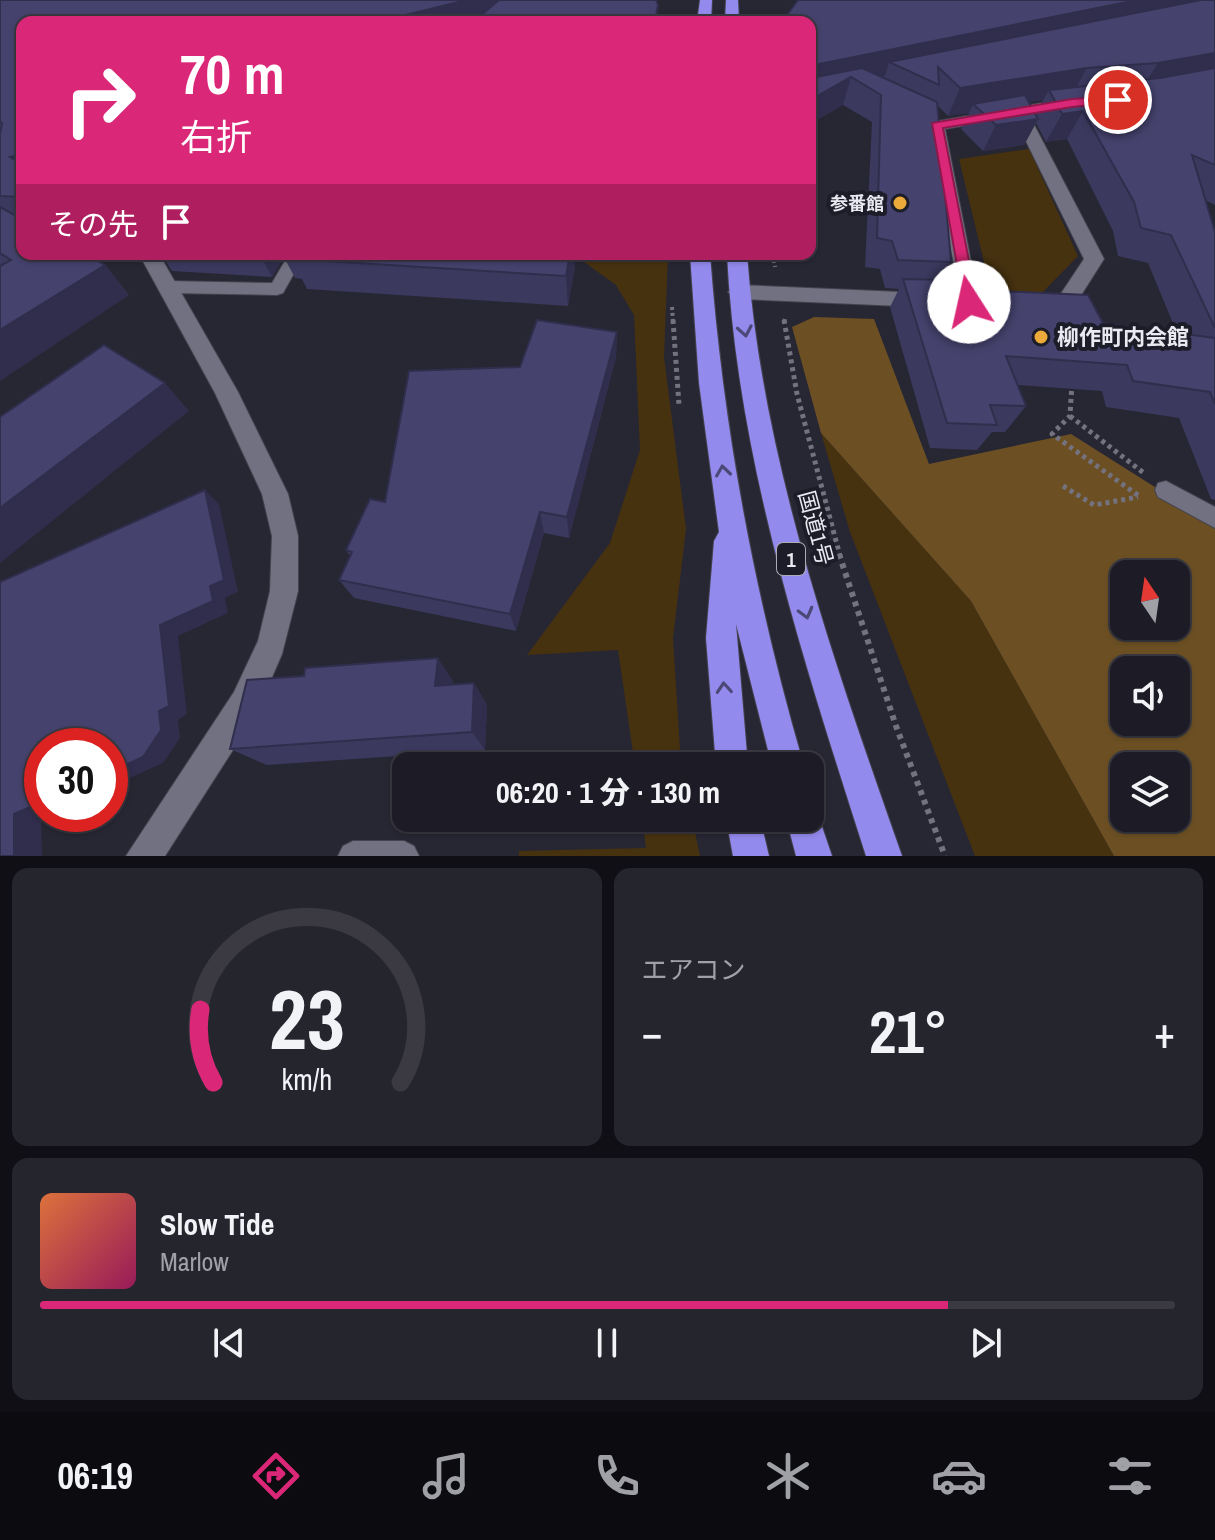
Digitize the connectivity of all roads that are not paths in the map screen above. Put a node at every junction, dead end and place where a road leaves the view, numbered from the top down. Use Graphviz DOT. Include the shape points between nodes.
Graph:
graph roads {
  1 [pos="1086,102"];
  2 [pos="896,106"];
  3 [pos="1020,113"];
  4 [pos="936,126"];
  5 [pos="152,260"];
  6 [pos="294,260"];
  7 [pos="700,260"];
  8 [pos="737,260"];
  9 [pos="168,287"];
  10 [pos="738,292"];
  11 [pos="1033,305"];
  12 [pos="1166,490"];
  13 [pos="729,512"];
  14 [pos="1215,518"];
  15 [pos="731,752"];
  16 [pos="784,752"];
  17 [pos="746,832"];
  18 [pos="807,832"];
  19 [pos="144,856"];
  20 [pos="353,856"];
  21 [pos="404,856"];
  22 [pos="751,856"];
  23 [pos="814,856"];
  24 [pos="884,856"];
  1 -- 3 [label="street"];
  2 -- 4 [label="street"];
  3 -- 4 [label="street"];
  3 -- 11 [label="street" via="1094,259 1064,306"];
  4 -- 10 [label="street" via="962,301"];
  5 -- 9 [label="street"];
  6 -- 9 [label="lane" via="277,289"];
  13 -- 7 [label="highway, one-way" via="704,342"];
  8 -- 10 [label="highway, 国道1号 / 1"];
  9 -- 19 [label="street" via="275,494 285,536 284,591 272,644 245,703"];
  10 -- 24 [label="highway, 国道1号 / 1, one-way" via="773,493 825,682"];
  12 -- 14 [label="lane"];
  15 -- 13 [label="highway, one-way" via="721,638"];
  13 -- 16 [label="highway"];
  17 -- 22 [label="highway"];
  18 -- 23 [label="highway"];
  20 -- 21 [label="lane"];
}
